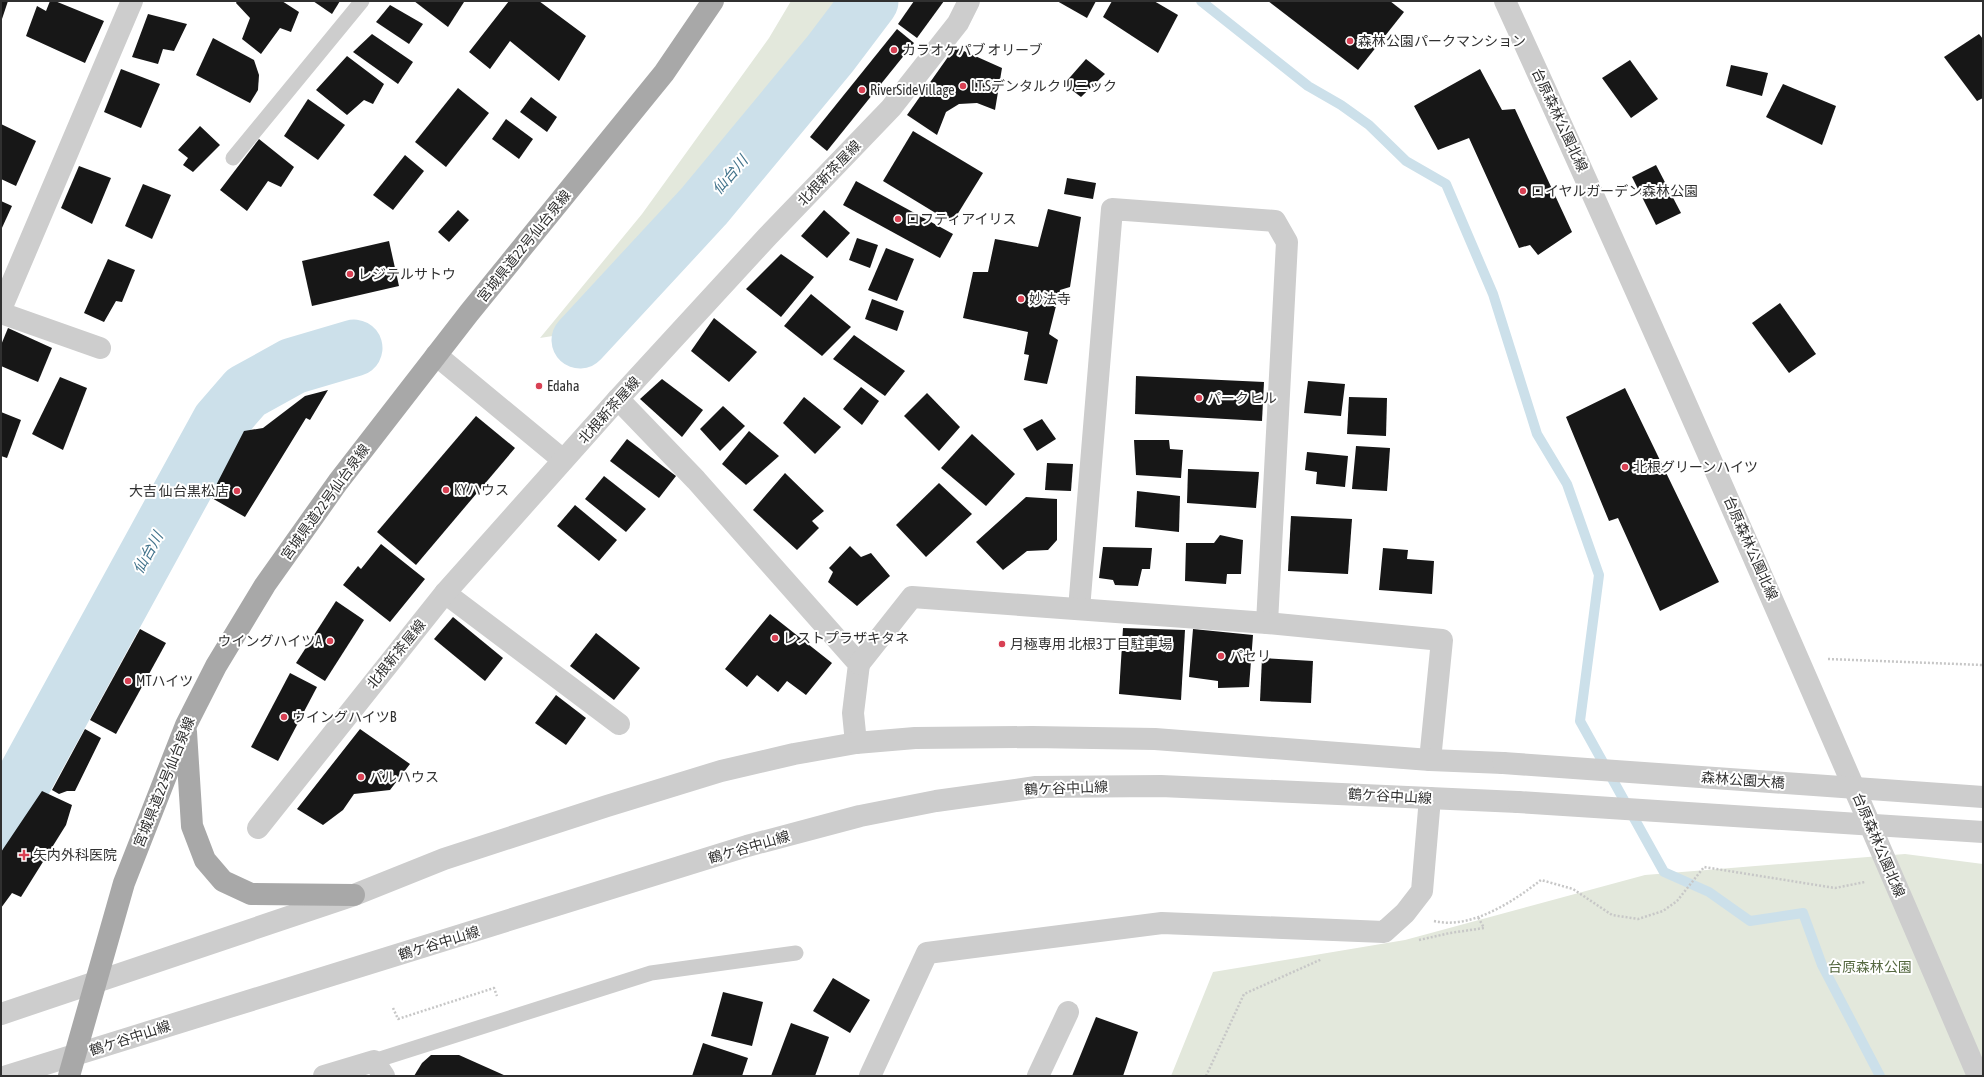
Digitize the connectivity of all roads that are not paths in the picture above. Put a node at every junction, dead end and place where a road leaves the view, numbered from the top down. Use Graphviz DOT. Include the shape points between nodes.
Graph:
graph roads {
  1 [pos="132,1"];
  2 [pos="362,1"];
  3 [pos="713,1"];
  4 [pos="969,1"];
  5 [pos="1505,1"];
  6 [pos="233,158"];
  7 [pos="1,308"];
  8 [pos="1,313"];
  9 [pos="100,348"];
  10 [pos="436,355"];
  11 [pos="618,399"];
  12 [pos="563,460"];
  13 [pos="444,593"];
  14 [pos="1078,609"];
  15 [pos="1267,623"];
  16 [pos="859,664"];
  17 [pos="619,724"];
  18 [pos="186,725"];
  19 [pos="856,743"];
  20 [pos="1430,760"];
  21 [pos="1983,797"];
  22 [pos="1430,798"];
  23 [pos="258,828"];
  24 [pos="1983,832"];
  25 [pos="354,895"];
  26 [pos="796,953"];
  27 [pos="94,983"];
  28 [pos="1068,1012"];
  29 [pos="1,1014"];
  30 [pos="72,1066"];
  31 [pos="379,1069"];
  32 [pos="7,1076"];
  33 [pos="324,1076"];
  34 [pos="870,1076"];
  35 [pos="1038,1076"];
  36 [pos="1978,1076"];
  1 -- 7 [label="street"];
  2 -- 6 [label="lane"];
  3 -- 10 [label="main road, 宮城県道22号仙台泉線" via="664,73"];
  4 -- 11 [label="street, 北根新茶屋線" via="958,23 891,108 767,237"];
  5 -- 36 [label="street, 台原森林公園北線" via="1612,235 1799,658"];
  8 -- 9 [label="street"];
  10 -- 12 [label="street"];
  10 -- 18 [label="main road, 宮城県道22号仙台泉線" via="338,482 266,585 216,666"];
  11 -- 12 [label="street, 北根新茶屋線"];
  11 -- 16 [label="street" via="696,480"];
  12 -- 13 [label="street, 北根新茶屋線"];
  13 -- 17 [label="street"];
  13 -- 23 [label="street, 北根新茶屋線"];
  14 -- 15 [label="street"];
  14 -- 15 [label="street" via="1112,209 1275,221 1288,242"];
  14 -- 16 [label="street" via="912,597"];
  15 -- 20 [label="street" via="1442,640"];
  16 -- 19 [label="street" via="853,713"];
  18 -- 25 [label="main road" via="192,826 205,860 223,880 251,894"];
  18 -- 27 [label="main road, 宮城県道22号仙台泉線" via="124,883"];
  19 -- 20 [label="street, 森林公園大橋" via="915,738 1155,739"];
  19 -- 25 [label="street, 森林公園大橋" via="721,771 452,857"];
  20 -- 21 [label="street, 森林公園大橋, bridge"];
  22 -- 24 [label="street, 鶴ケ谷中山線, bridge"];
  22 -- 30 [label="street, 鶴ケ谷中山線" via="1161,786 1036,787 936,801 860,816 747,846"];
  22 -- 34 [label="street" via="1422,891 1405,913 1384,932 1162,923 927,953"];
  25 -- 27 [label="street, 森林公園大橋"];
  26 -- 31 [label="lane" via="651,973"];
  27 -- 29 [label="street, 森林公園大橋"];
  27 -- 30 [label="main road, 宮城県道22号仙台泉線"];
  28 -- 35 [label="street"];
  30 -- 32 [label="street, 鶴ケ谷中山線"];
  31 -- 33 [label="street"];
}
